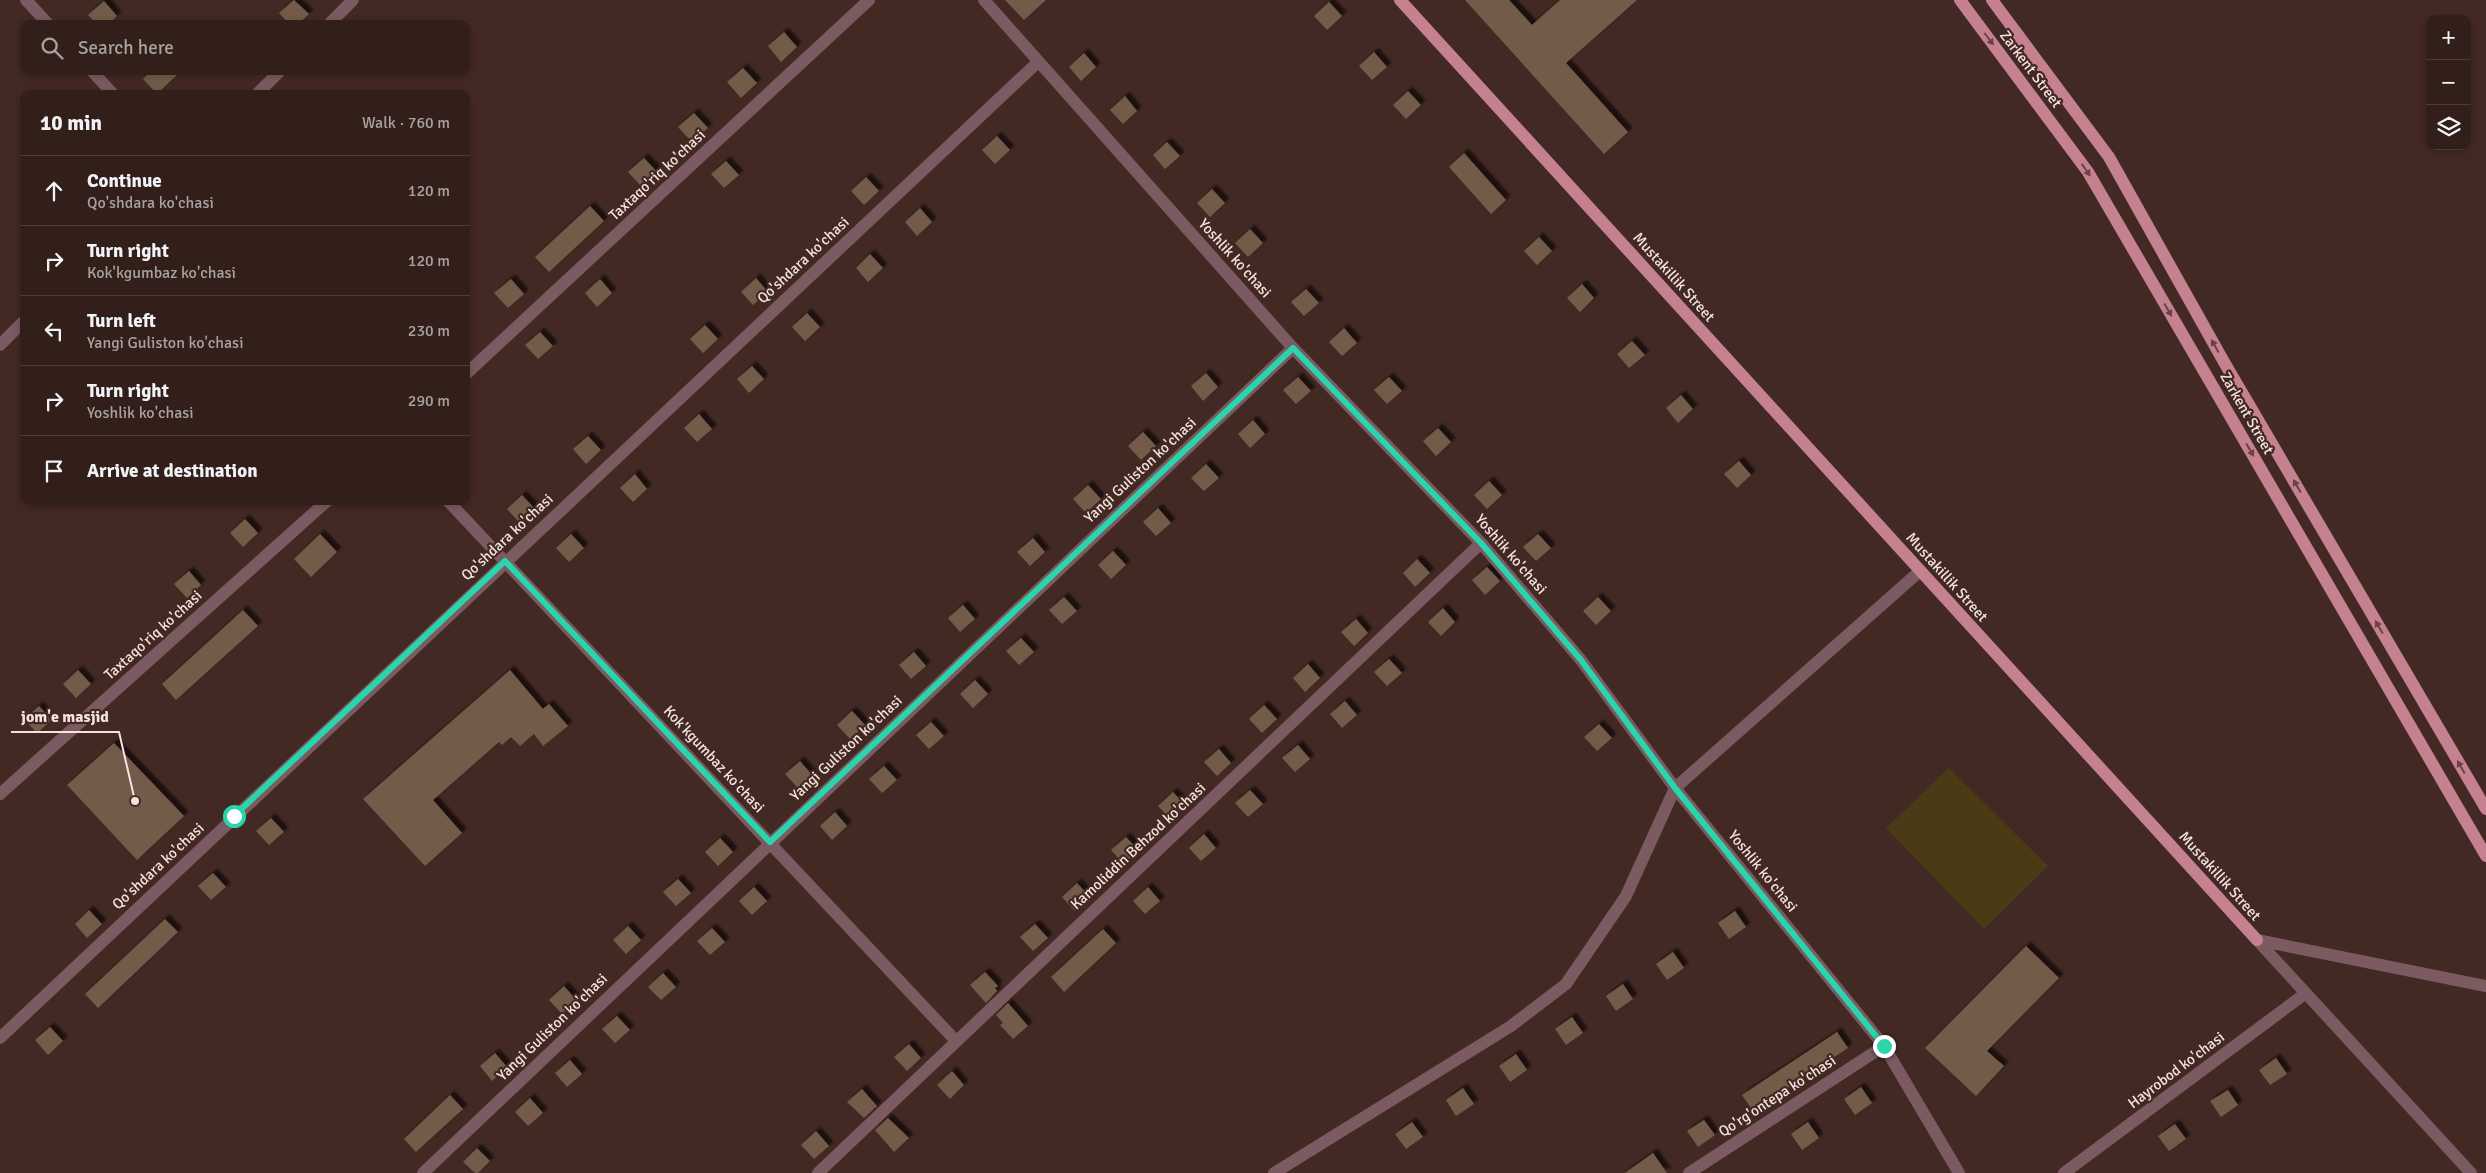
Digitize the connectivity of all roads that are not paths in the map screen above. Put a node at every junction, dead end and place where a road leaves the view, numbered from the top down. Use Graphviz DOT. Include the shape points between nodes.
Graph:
graph roads {
  1 [pos="26,0"];
  2 [pos="353,0"];
  3 [pos="869,0"];
  4 [pos="984,0"];
  5 [pos="1400,0"];
  6 [pos="1960,0"];
  7 [pos="1992,0"];
  8 [pos="44,20"];
  9 [pos="333,20"];
  10 [pos="1038,62"];
  11 [pos="95,75"];
  12 [pos="276,75"];
  13 [pos="109,90"];
  14 [pos="261,90"];
  15 [pos="20,325"];
  16 [pos="0,345"];
  17 [pos="1293,348"];
  18 [pos="470,370"];
  19 [pos="323,505"];
  20 [pos="452,505"];
  21 [pos="1481,543"];
  22 [pos="505,561"];
  23 [pos="1920,572"];
  24 [pos="1675,788"];
  25 [pos="0,794"];
  26 [pos="2486,809"];
  27 [pos="770,842"];
  28 [pos="2486,856"];
  29 [pos="2257,940"];
  30 [pos="2486,986"];
  31 [pos="2306,993"];
  32 [pos="0,1038"];
  33 [pos="956,1040"];
  34 [pos="1884,1046"];
  35 [pos="422,1173"];
  36 [pos="818,1173"];
  37 [pos="1274,1173"];
  38 [pos="1689,1173"];
  39 [pos="1959,1173"];
  40 [pos="2064,1173"];
  41 [pos="2471,1173"];
  1 -- 8 [label="street"];
  2 -- 9 [label="street"];
  3 -- 18 [label="street, Taxtaqo'riq ko'chasi"];
  4 -- 10 [label="street, Yoshlik ko'chasi"];
  5 -- 23 [label="main road, Mustakillik Street"];
  6 -- 28 [label="main road, Zarkent Street, one-way" via="2088,172"];
  26 -- 7 [label="main road, Zarkent Street, one-way" via="2224,362 2109,157"];
  10 -- 17 [label="street, Yoshlik ko'chasi"];
  10 -- 22 [label="street, Qo'shdara ko'chasi"];
  11 -- 13 [label="street"];
  12 -- 14 [label="street"];
  15 -- 16 [label="street"];
  17 -- 21 [label="street, Yoshlik ko'chasi"];
  17 -- 27 [label="street, Yangi Guliston ko'chasi"];
  19 -- 25 [label="street, Taxtaqo'riq ko'chasi"];
  20 -- 22 [label="street, Kok'kgumbaz ko'chasi"];
  21 -- 24 [label="street, Yoshlik ko'chasi" via="1581,660"];
  21 -- 33 [label="street, Kamoliddin Behzod ko'chasi"];
  22 -- 27 [label="street, Kok'kgumbaz ko'chasi"];
  22 -- 32 [label="street, Qo'shdara ko'chasi"];
  23 -- 24 [label="street"];
  23 -- 29 [label="main road, Mustakillik Street"];
  24 -- 34 [label="street, Yoshlik ko'chasi"];
  24 -- 37 [label="street" via="1626,896 1566,984 1511,1026"];
  27 -- 33 [label="street, Kok'kgumbaz ko'chasi"];
  27 -- 35 [label="street, Yangi Guliston ko'chasi"];
  29 -- 30 [label="street"];
  29 -- 31 [label="street, Mustakillik Street"];
  31 -- 40 [label="street, Hayrobod ko'chasi"];
  31 -- 41 [label="street, Mustakillik Street"];
  33 -- 36 [label="street, Kamoliddin Behzod ko'chasi"];
  34 -- 38 [label="street, Qo'rg'ontepa ko'chasi"];
  34 -- 39 [label="street, Yoshlik ko'chasi"];
}
